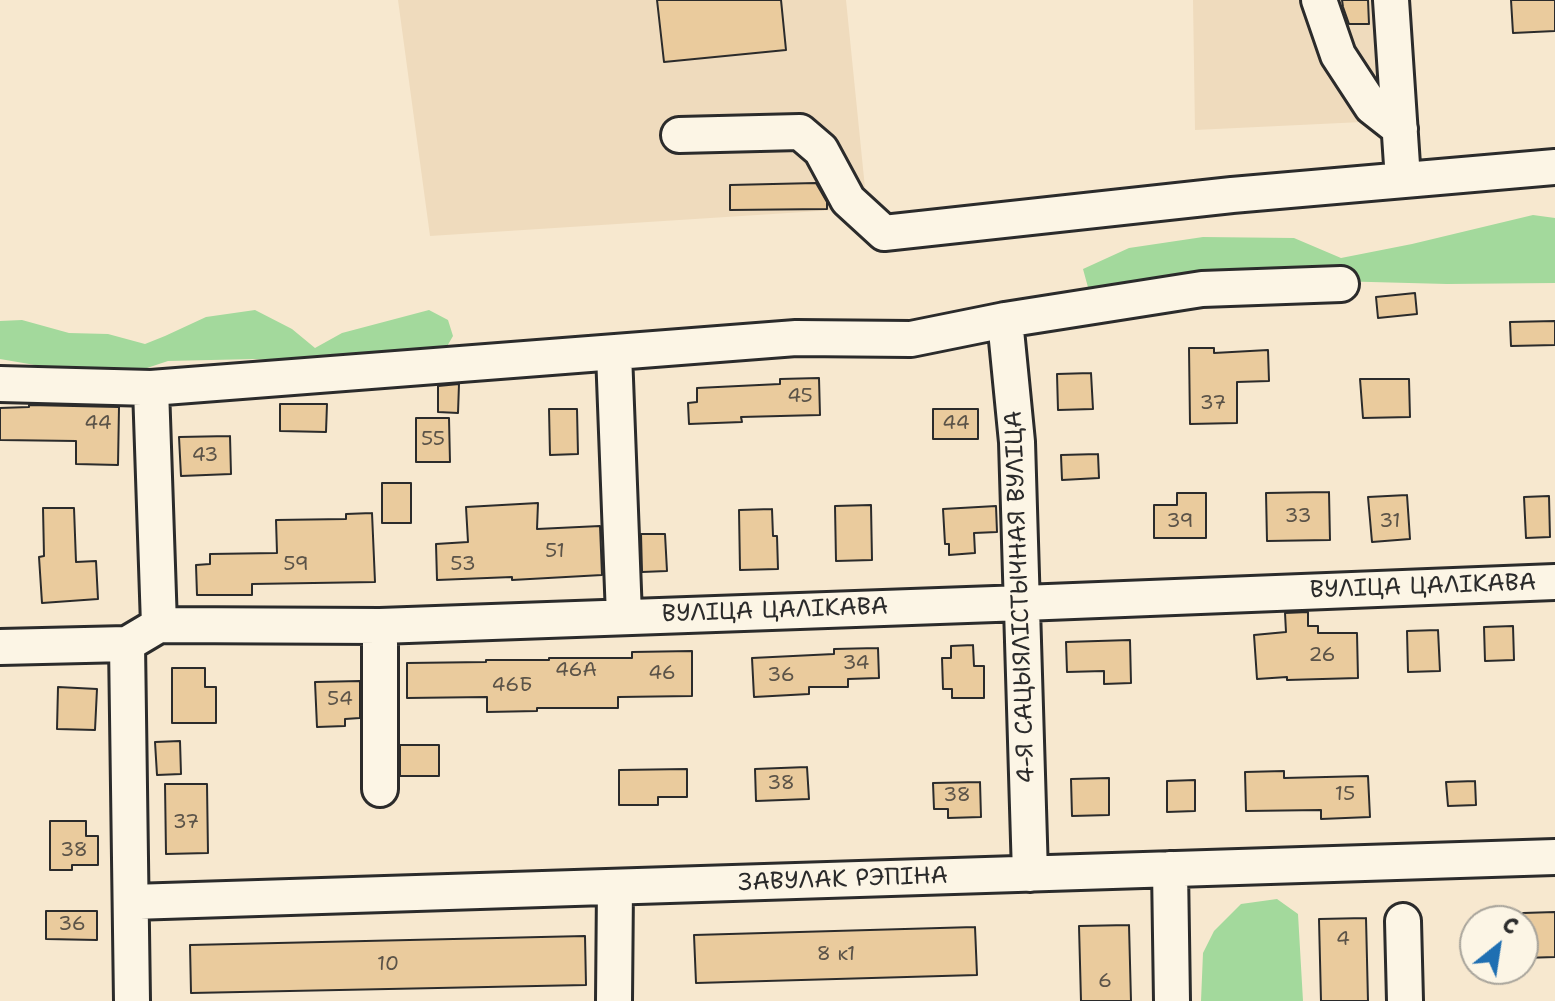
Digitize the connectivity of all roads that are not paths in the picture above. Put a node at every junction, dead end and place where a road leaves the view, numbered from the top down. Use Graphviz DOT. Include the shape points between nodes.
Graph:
graph roads {
  1 [pos="1319,0"];
  2 [pos="1391,0"];
  3 [pos="1400,129"];
  4 [pos="679,135"];
  5 [pos="1555,167"];
  6 [pos="1403,180"];
  7 [pos="1341,284"];
  8 [pos="1005,320"];
  9 [pos="614,353"];
  10 [pos="0,384"];
  11 [pos="151,388"];
  12 [pos="1555,582"];
  13 [pos="1023,603"];
  14 [pos="624,616"];
  15 [pos="159,625"];
  16 [pos="380,626"];
  17 [pos="127,644"];
  18 [pos="0,647"];
  19 [pos="380,789"];
  20 [pos="1555,857"];
  21 [pos="1170,869"];
  22 [pos="1030,874"];
  23 [pos="615,887"];
  24 [pos="132,902"];
  25 [pos="1403,921"];
  26 [pos="132,1001"];
  27 [pos="614,1001"];
  28 [pos="1172,1001"];
  29 [pos="1405,1001"];
  1 -- 3 [label="street" via="1338,55 1372,107"];
  2 -- 3 [label="street"];
  3 -- 6 [label="street"];
  4 -- 6 [label="street" via="800,132 821,150 848,200 884,233"];
  5 -- 6 [label="street"];
  7 -- 8 [label="street" via="1202,289"];
  8 -- 9 [label="street" via="911,339 796,338"];
  8 -- 13 [label="street, 4-Я САЦЫЯЛІСТЫЧНАЯ ВУЛІЦА" via="1017,442"];
  9 -- 11 [label="street"];
  9 -- 14 [label="street"];
  10 -- 11 [label="street"];
  11 -- 15 [label="street"];
  12 -- 13 [label="street, ВУЛІЦА ЦАЛІКАВА"];
  13 -- 14 [label="street, ВУЛІЦА ЦАЛІКАВА"];
  13 -- 22 [label="street, 4-Я САЦЫЯЛІСТЫЧНАЯ ВУЛІЦА"];
  14 -- 16 [label="street, ВУЛІЦА ЦАЛІКАВА"];
  15 -- 16 [label="street, ВУЛІЦА ЦАЛІКАВА"];
  15 -- 17 [label="street"];
  16 -- 19 [label="street"];
  17 -- 18 [label="street"];
  17 -- 24 [label="street"];
  20 -- 21 [label="street, ЗАВУЛАК РЭПІНА"];
  21 -- 22 [label="street, ЗАВУЛАК РЭПІНА"];
  21 -- 28 [label="street"];
  22 -- 23 [label="street, ЗАВУЛАК РЭПІНА"];
  23 -- 24 [label="street, ЗАВУЛАК РЭПІНА"];
  23 -- 27 [label="street"];
  24 -- 26 [label="street"];
  25 -- 29 [label="street"];
}
